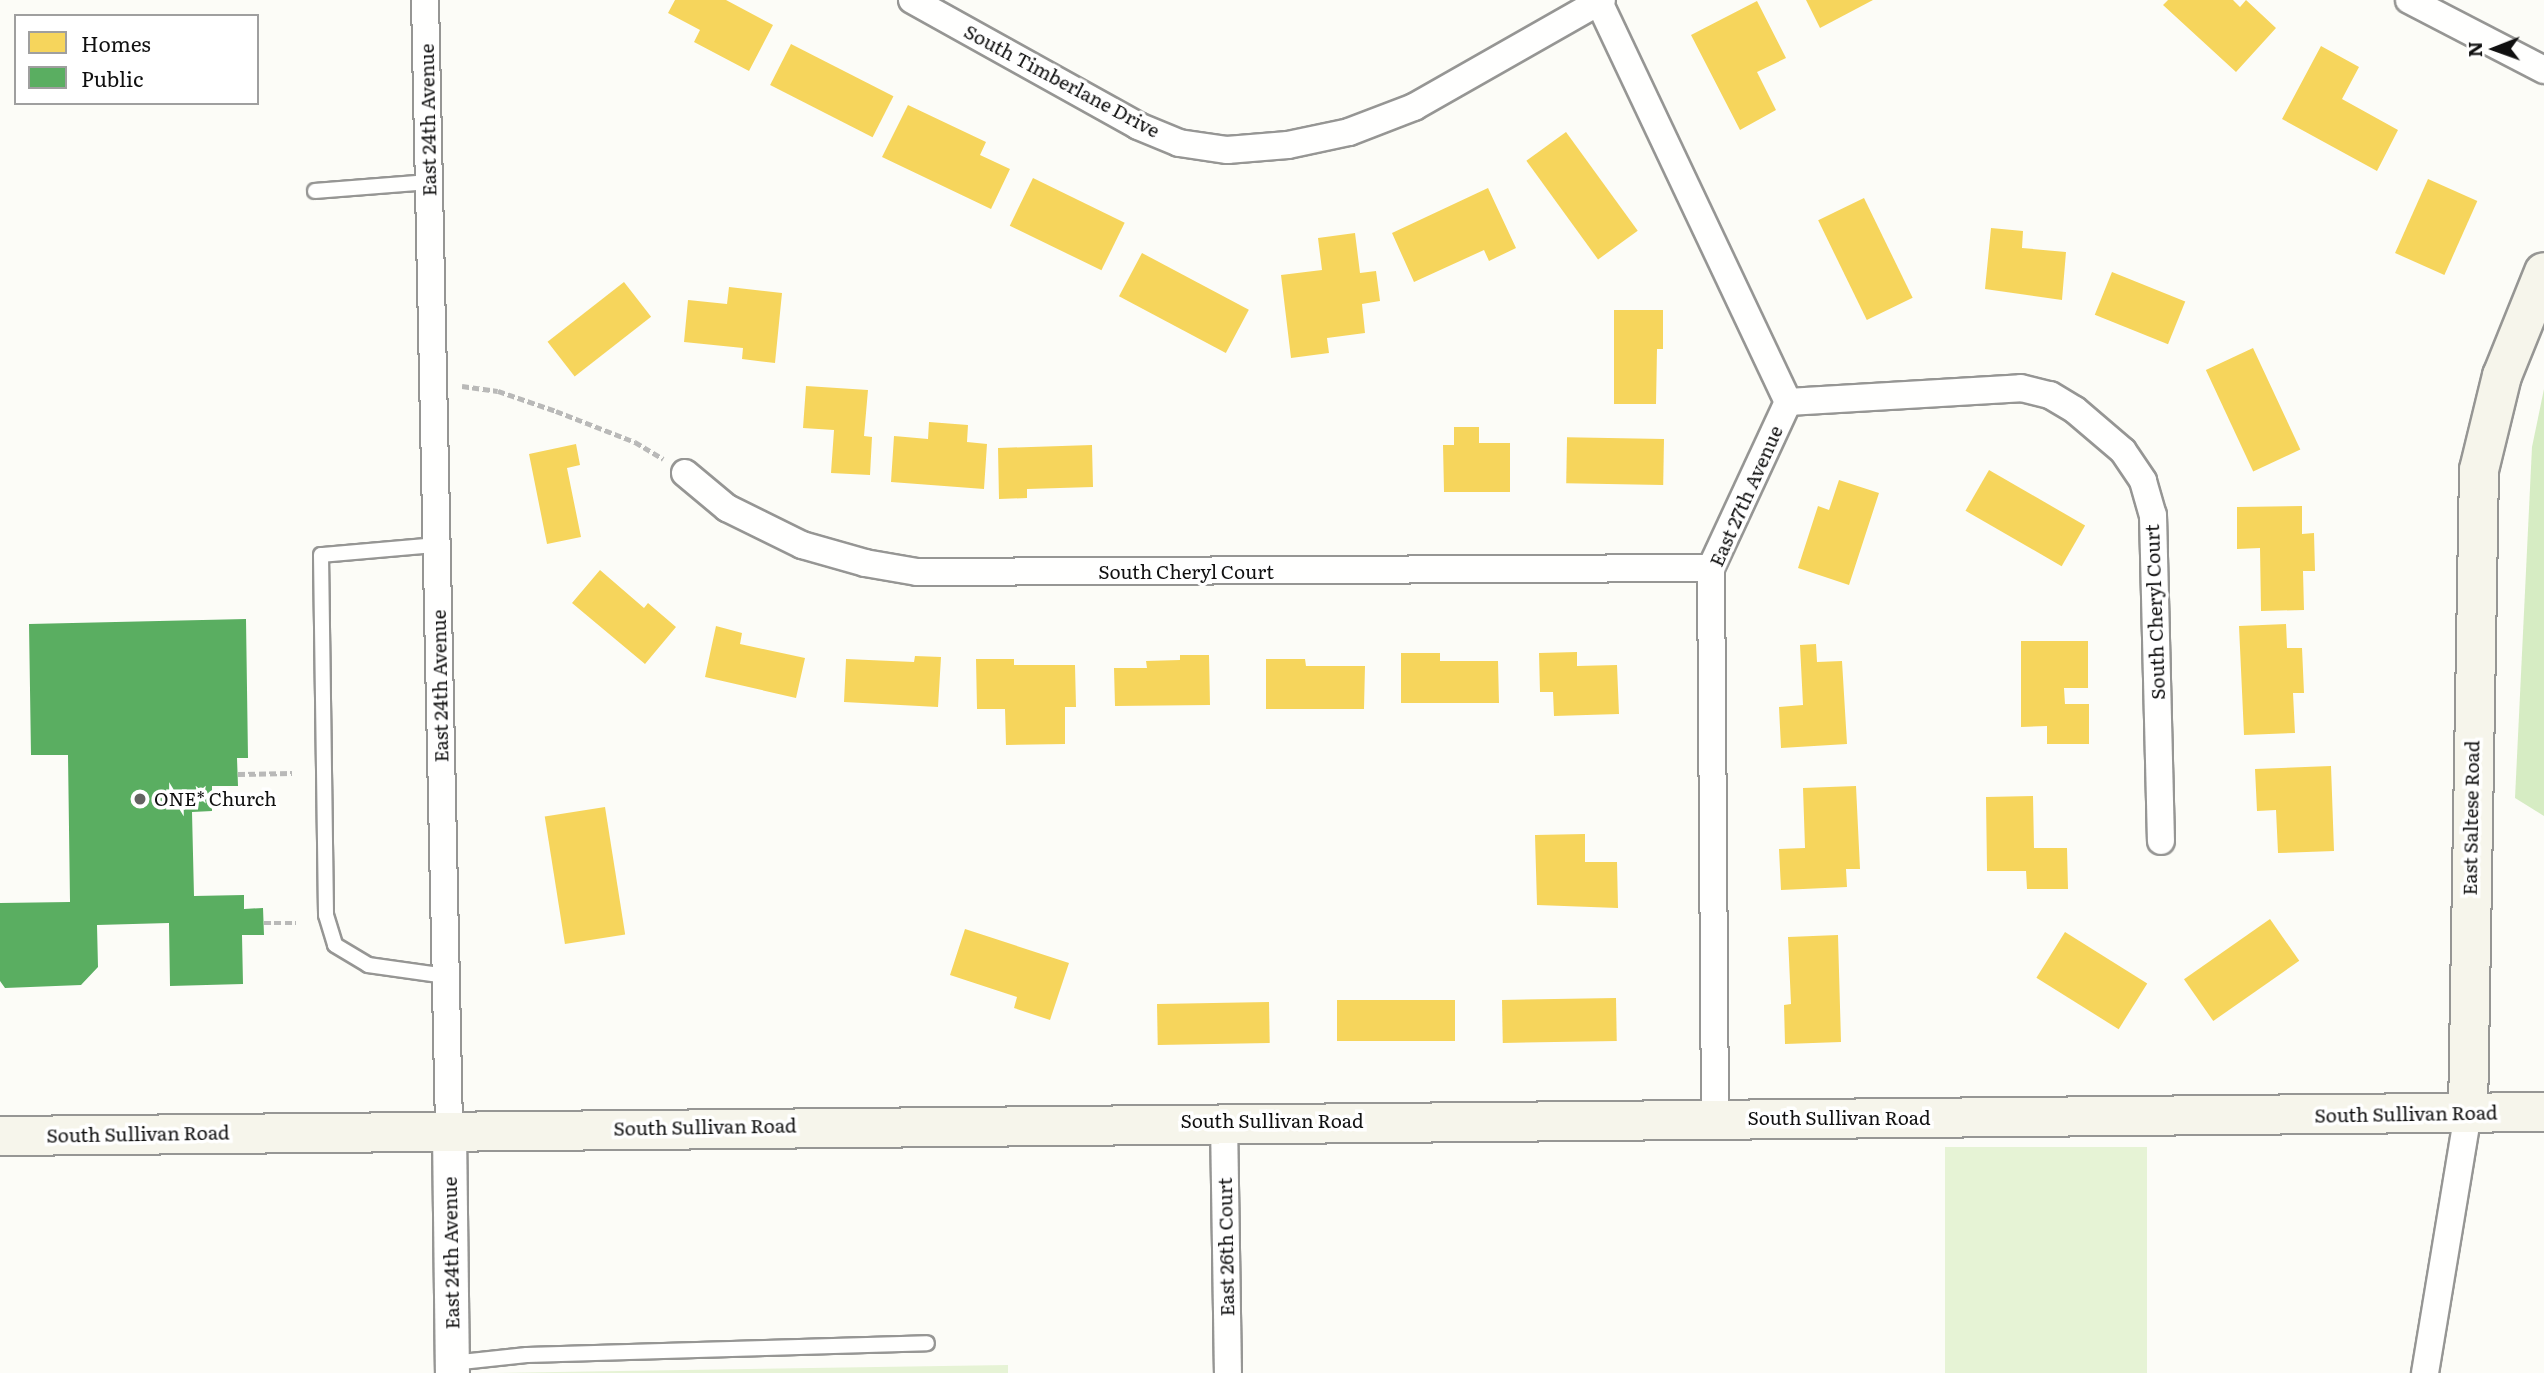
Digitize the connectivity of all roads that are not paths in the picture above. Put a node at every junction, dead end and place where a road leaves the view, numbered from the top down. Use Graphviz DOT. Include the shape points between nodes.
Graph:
graph roads {
  1 [pos="425,0"];
  2 [pos="912,0"];
  3 [pos="2409,0"];
  4 [pos="1601,1"];
  5 [pos="2544,70"];
  6 [pos="429,182"];
  7 [pos="315,191"];
  8 [pos="2544,272"];
  9 [pos="1788,402"];
  10 [pos="685,473"];
  11 [pos="436,545"];
  12 [pos="1711,568"];
  13 [pos="2161,841"];
  14 [pos="446,976"];
  15 [pos="2544,1112"];
  16 [pos="2468,1114"];
  17 [pos="1715,1119"];
  18 [pos="1224,1122"];
  19 [pos="449,1130"];
  20 [pos="0,1136"];
  21 [pos="926,1343"];
  22 [pos="452,1368"];
  23 [pos="1228,1373"];
  24 [pos="2425,1373"];
  1 -- 6 [label="street, East 24th Avenue"];
  2 -- 4 [label="street, South Timberlane Drive" via="1138,126 1179,143 1227,150 1288,145 1349,132 1414,107"];
  3 -- 5 [label="street"];
  4 -- 9 [label="street, East 27th Avenue"];
  6 -- 7 [label="lane"];
  6 -- 11 [label="street, East 24th Avenue"];
  8 -- 16 [label="main road, East Saltese Road" via="2502,376 2479,470"];
  9 -- 12 [label="street, East 27th Avenue"];
  9 -- 13 [label="street, South Cheryl Court" via="2021,388 2050,395 2075,410 2123,451 2143,481 2152,515"];
  10 -- 12 [label="street, South Cheryl Court" via="727,508 802,545 917,572"];
  11 -- 14 [label="street, East 24th Avenue"];
  11 -- 14 [label="lane" via="321,555 326,915 335,945 368,965"];
  12 -- 17 [label="street, East 27th Avenue"];
  14 -- 19 [label="street, East 24th Avenue"];
  15 -- 16 [label="main road, South Sullivan Road"];
  16 -- 17 [label="main road, South Sullivan Road"];
  16 -- 24 [label="street, East Saltese Road"];
  17 -- 18 [label="main road, South Sullivan Road"];
  18 -- 19 [label="main road, South Sullivan Road"];
  18 -- 23 [label="street, East 26th Court"];
  19 -- 20 [label="main road, South Sullivan Road"];
  19 -- 22 [label="street, East 24th Avenue"];
  21 -- 22 [label="lane" via="527,1355"];
}
